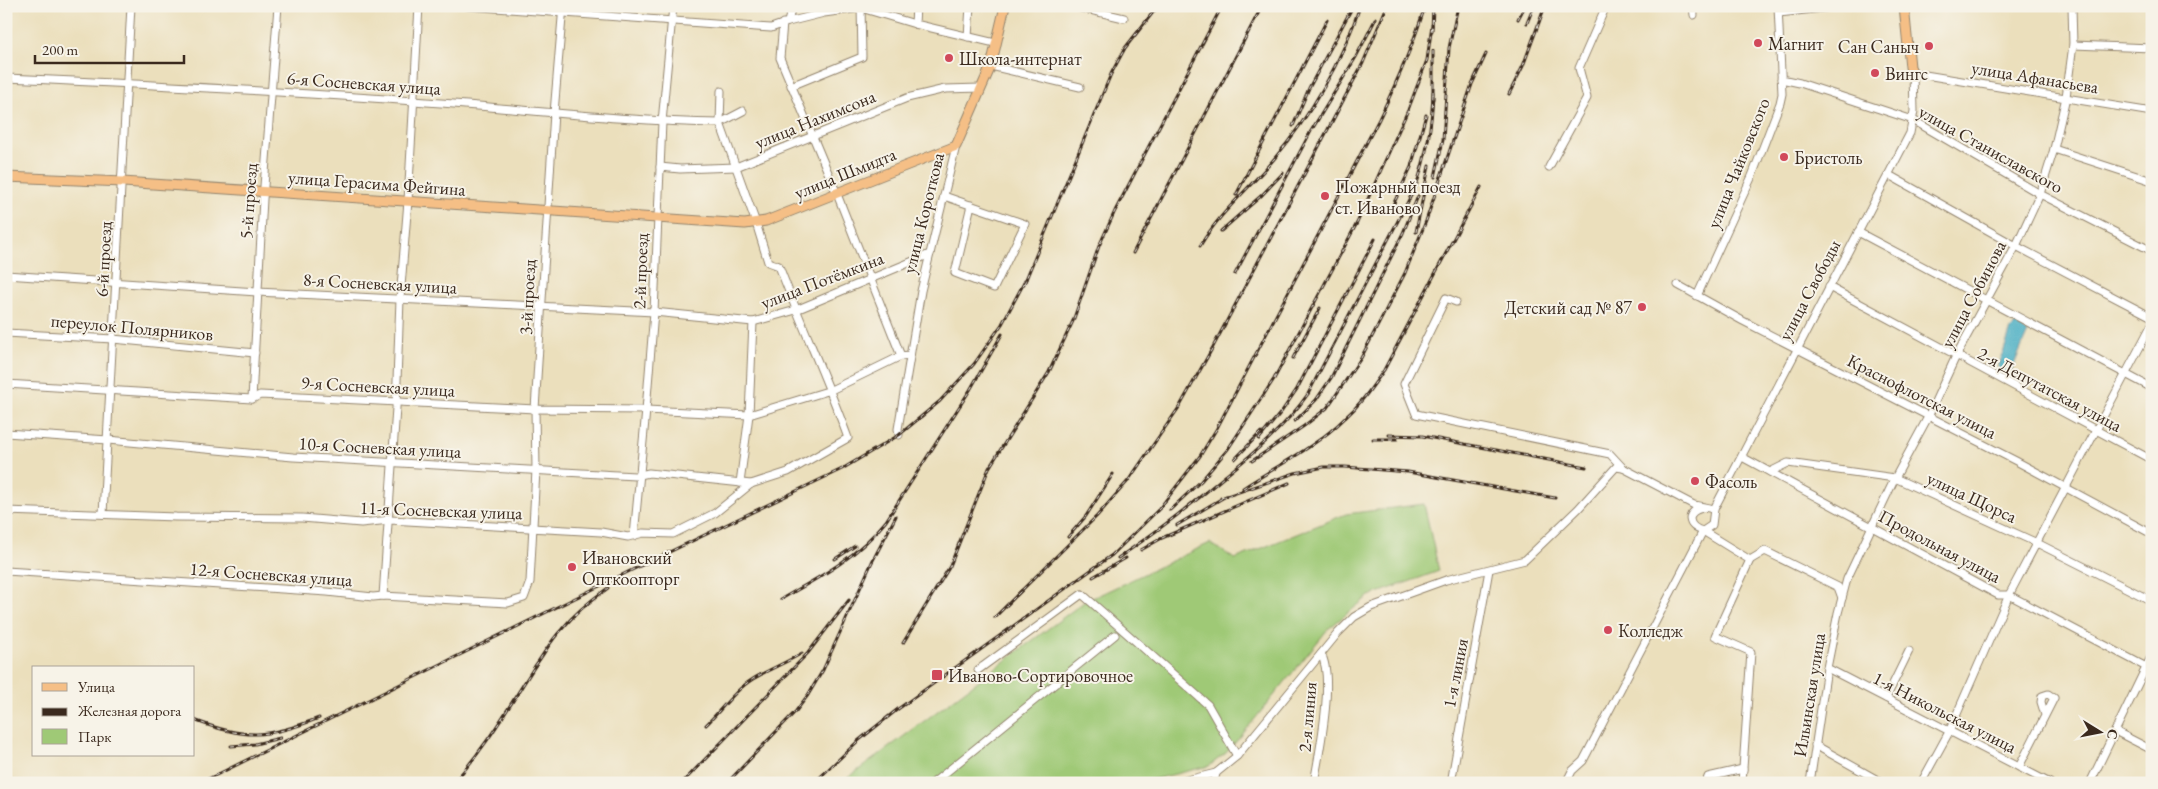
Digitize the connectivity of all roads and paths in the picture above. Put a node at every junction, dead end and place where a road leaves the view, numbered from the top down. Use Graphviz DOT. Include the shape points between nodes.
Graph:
graph roads {
  1 [pos="131,6"];
  2 [pos="278,6"];
  3 [pos="419,6"];
  4 [pos="467,6"];
  5 [pos="673,6"];
  6 [pos="792,6"];
  7 [pos="916,6"];
  8 [pos="970,6"];
  9 [pos="1005,6"];
  10 [pos="1073,6"];
  11 [pos="1606,6"];
  12 [pos="1693,6"];
  13 [pos="1841,6"];
  14 [pos="1906,6"];
  15 [pos="2072,6"];
  16 [pos="861,7"];
  17 [pos="1779,9"];
  18 [pos="563,10"];
  19 [pos="1694,15"];
  20 [pos="1124,18"];
  21 [pos="672,20"];
  22 [pos="786,23"];
  23 [pos="915,24"];
  24 [pos="968,37"];
  25 [pos="995,43"];
  26 [pos="2073,45"];
  27 [pos="2152,48"];
  28 [pos="991,66"];
  29 [pos="1913,73"];
  30 [pos="6,78"];
  31 [pos="1781,80"];
  32 [pos="127,83"];
  33 [pos="791,86"];
  34 [pos="1080,87"];
  35 [pos="981,88"];
  36 [pos="271,92"];
  37 [pos="721,92"];
  38 [pos="2066,97"];
  39 [pos="414,101"];
  40 [pos="743,110"];
  41 [pos="2152,112"];
  42 [pos="554,113"];
  43 [pos="1914,120"];
  44 [pos="662,122"];
  45 [pos="720,124"];
  46 [pos="813,136"];
  47 [pos="956,146"];
  48 [pos="2054,149"];
  49 [pos="660,167"];
  50 [pos="736,167"];
  51 [pos="1549,167"];
  52 [pos="1889,174"];
  53 [pos="6,177"];
  54 [pos="2152,181"];
  55 [pos="123,182"];
  56 [pos="264,192"];
  57 [pos="837,194"];
  58 [pos="2040,194"];
  59 [pos="944,196"];
  60 [pos="408,201"];
  61 [pos="971,205"];
  62 [pos="548,210"];
  63 [pos="657,217"];
  64 [pos="756,223"];
  65 [pos="745,224"];
  66 [pos="1858,232"];
  67 [pos="2016,246"];
  68 [pos="2152,251"];
  69 [pos="930,254"];
  70 [pos="6,275"];
  71 [pos="870,279"];
  72 [pos="117,283"];
  73 [pos="1678,285"];
  74 [pos="1829,287"];
  75 [pos="257,292"];
  76 [pos="1697,296"];
  77 [pos="400,300"];
  78 [pos="1986,300"];
  79 [pos="1456,302"];
  80 [pos="542,307"];
  81 [pos="796,310"];
  82 [pos="654,312"];
  83 [pos="2152,317"];
  84 [pos="753,322"];
  85 [pos="2152,324"];
  86 [pos="6,333"];
  87 [pos="113,339"];
  88 [pos="1796,348"];
  89 [pos="254,353"];
  90 [pos="910,355"];
  91 [pos="901,356"];
  92 [pos="1956,356"];
  93 [pos="2126,374"];
  94 [pos="6,384"];
  95 [pos="2152,388"];
  96 [pos="109,390"];
  97 [pos="831,390"];
  98 [pos="252,399"];
  99 [pos="396,402"];
  100 [pos="535,409"];
  101 [pos="646,410"];
  102 [pos="749,415"];
  103 [pos="1928,418"];
  104 [pos="2097,431"];
  105 [pos="6,433"];
  106 [pos="899,435"];
  107 [pos="108,440"];
  108 [pos="1742,457"];
  109 [pos="2152,460"];
  110 [pos="392,462"];
  111 [pos="1623,468"];
  112 [pos="536,470"];
  113 [pos="1770,472"];
  114 [pos="640,475"];
  115 [pos="1895,478"];
  116 [pos="740,483"];
  117 [pos="752,484"];
  118 [pos="2066,489"];
  119 [pos="1703,508"];
  120 [pos="1714,509"];
  121 [pos="6,511"];
  122 [pos="103,514"];
  123 [pos="1713,518"];
  124 [pos="390,520"];
  125 [pos="1870,527"];
  126 [pos="533,528"];
  127 [pos="1703,531"];
  128 [pos="2152,534"];
  129 [pos="634,535"];
  130 [pos="2037,543"];
  131 [pos="1750,560"];
  132 [pos="6,570"];
  133 [pos="1490,570"];
  134 [pos="528,589"];
  135 [pos="2009,595"];
  136 [pos="384,596"];
  137 [pos="1842,598"];
  138 [pos="2152,601"];
  139 [pos="1115,635"];
  140 [pos="1909,651"];
  141 [pos="1321,654"];
  142 [pos="2152,656"];
  143 [pos="1827,668"];
  144 [pos="2149,668"];
  145 [pos="978,670"];
  146 [pos="1886,698"];
  147 [pos="2045,715"];
  148 [pos="2115,731"];
  149 [pos="1949,732"];
  150 [pos="1816,746"];
  151 [pos="2152,750"];
  152 [pos="1237,756"];
  153 [pos="2019,767"];
  154 [pos="1743,769"];
  155 [pos="1572,771"];
  156 [pos="1216,773"];
  157 [pos="933,783"];
  158 [pos="1175,783"];
  159 [pos="1214,783"];
  160 [pos="1314,783"];
  161 [pos="1451,783"];
  162 [pos="1566,783"];
  163 [pos="1572,783"];
  164 [pos="1706,783"];
  165 [pos="1742,783"];
  166 [pos="1810,783"];
  167 [pos="1883,783"];
  168 [pos="1921,783"];
  169 [pos="2050,783"];
  170 [pos="2090,783"];
  1 -- 32 [label="street, 6-й проезд"];
  2 -- 36 [label="street, 5-й проезд"];
  3 -- 39 [label="street"];
  4 -- 18 [label="street"];
  5 -- 21 [label="street, 2-й проезд"];
  6 -- 22 [label="street"];
  7 -- 23 [label="street"];
  8 -- 24 [label="street"];
  9 -- 25 [label="main road, улица Короткова"];
  10 -- 20 [label="street"];
  11 -- 51 [label="street" via="1579,68 1587,98"];
  12 -- 19 [label="street"];
  13 -- 17 [label="street"];
  14 -- 29 [label="main road, улица Свободы"];
  15 -- 26 [label="street, улица Собинова"];
  16 -- 22 [label="street"];
  16 -- 23 [label="street"];
  16 -- 33 [label="street" via="862,57"];
  17 -- 31 [label="street, улица Чайковского"];
  18 -- 21 [label="street"];
  18 -- 42 [label="street, 3-й проезд"];
  21 -- 22 [label="street" via="771,28"];
  21 -- 44 [label="street, 2-й проезд"];
  22 -- 33 [label="street" via="780,58"];
  23 -- 24 [label="street"];
  24 -- 25 [label="street"];
  25 -- 28 [label="main road, улица Короткова"];
  26 -- 27 [label="street"];
  26 -- 38 [label="street, улица Собинова"];
  28 -- 34 [label="street"];
  28 -- 35 [label="main road, улица Короткова"];
  29 -- 38 [label="street, улица Афанасьева"];
  29 -- 43 [label="street, улица Свободы"];
  30 -- 32 [label="street, 6-я Сосневская улица"];
  31 -- 43 [label="street, улица Станиславского" via="1800,83"];
  31 -- 76 [label="street, улица Чайковского" via="1780,103 1768,135"];
  32 -- 36 [label="street, 6-я Сосневская улица"];
  32 -- 55 [label="street, 6-й проезд"];
  33 -- 46 [label="street"];
  35 -- 46 [label="street, улица Нахимсона" via="945,89 907,98"];
  35 -- 47 [label="main road, улица Короткова"];
  36 -- 39 [label="street, 6-я Сосневская улица"];
  36 -- 56 [label="street, 5-й проезд"];
  37 -- 45 [label="street"];
  38 -- 41 [label="street, улица Афанасьева"];
  38 -- 48 [label="street, улица Собинова"];
  39 -- 42 [label="street, 6-я Сосневская улица"];
  39 -- 60 [label="street"];
  40 -- 45 [label="street"];
  42 -- 44 [label="street, 6-я Сосневская улица"];
  42 -- 62 [label="street, 3-й проезд"];
  43 -- 52 [label="street, улица Свободы"];
  43 -- 58 [label="street, улица Станиславского"];
  44 -- 45 [label="street, 6-я Сосневская улица"];
  44 -- 49 [label="street, 2-й проезд"];
  45 -- 50 [label="street"];
  46 -- 50 [label="street, улица Нахимсона"];
  46 -- 57 [label="street"];
  47 -- 57 [label="main road, улица Шмидта"];
  47 -- 59 [label="street, улица Короткова"];
  48 -- 54 [label="street"];
  48 -- 58 [label="street, улица Собинова"];
  49 -- 50 [label="street, улица Нахимсона"];
  49 -- 63 [label="street, 2-й проезд"];
  50 -- 64 [label="street"];
  52 -- 66 [label="street, улица Свободы"];
  52 -- 67 [label="street"];
  53 -- 55 [label="main road, улица Герасима Фейгина"];
  55 -- 56 [label="main road, улица Герасима Фейгина"];
  55 -- 72 [label="street, 6-й проезд"];
  56 -- 60 [label="main road, улица Герасима Фейгина"];
  56 -- 75 [label="street, 5-й проезд"];
  57 -- 64 [label="main road, улица Шмидта"];
  57 -- 71 [label="street"];
  58 -- 67 [label="street, улица Собинова"];
  58 -- 68 [label="street, улица Станиславского"];
  59 -- 61 [label="street"];
  59 -- 69 [label="street, улица Короткова"];
  60 -- 62 [label="main road, улица Герасима Фейгина"];
  60 -- 77 [label="street"];
  61 -- 61 [label="street" via="1025,224 994,288 955,273"];
  62 -- 63 [label="main road, улица Герасима Фейгина"];
  62 -- 80 [label="street, 3-й проезд"];
  63 -- 65 [label="main road, улица Герасима Фейгина"];
  63 -- 82 [label="street, 2-й проезд"];
  64 -- 65 [label="main road, улица Шмидта"];
  64 -- 81 [label="street" via="768,262 779,266"];
  66 -- 74 [label="street, улица Свободы"];
  66 -- 78 [label="street"];
  67 -- 78 [label="street, улица Собинова"];
  67 -- 83 [label="street"];
  69 -- 71 [label="street, улица Потёмкина"];
  69 -- 90 [label="street, улица Короткова"];
  70 -- 72 [label="street, 8-я Сосневская улица"];
  71 -- 81 [label="street, улица Потёмкина"];
  71 -- 91 [label="street"];
  72 -- 75 [label="street, 8-я Сосневская улица"];
  72 -- 87 [label="street, 6-й проезд"];
  73 -- 76 [label="street, Краснофлотская улица"];
  74 -- 88 [label="street, улица Свободы"];
  74 -- 92 [label="street, 2-я Депутатская улица"];
  75 -- 77 [label="street, 8-я Сосневская улица"];
  75 -- 89 [label="street, 5-й проезд"];
  76 -- 88 [label="street, Краснофлотская улица"];
  77 -- 80 [label="street, 8-я Сосневская улица"];
  77 -- 99 [label="street"];
  78 -- 92 [label="street, улица Собинова"];
  78 -- 93 [label="street"];
  79 -- 111 [label="street" via="1446,298 1404,384 1416,414 1610,454"];
  80 -- 82 [label="street, 8-я Сосневская улица"];
  80 -- 100 [label="street, 3-й проезд"];
  81 -- 84 [label="street, улица Потёмкина"];
  81 -- 97 [label="street"];
  82 -- 84 [label="street, 8-я Сосневская улица"];
  82 -- 101 [label="street, 2-й проезд"];
  84 -- 102 [label="street"];
  85 -- 93 [label="street"];
  86 -- 87 [label="street, переулок Полярников"];
  87 -- 89 [label="street, переулок Полярников"];
  87 -- 96 [label="street, 6-й проезд"];
  88 -- 103 [label="street, Краснофлотская улица"];
  88 -- 108 [label="street, улица Свободы"];
  89 -- 98 [label="street, 5-й проезд"];
  90 -- 91 [label="street, 9-я Сосневская улица"];
  90 -- 106 [label="street, улица Короткова"];
  91 -- 97 [label="street, 9-я Сосневская улица"];
  92 -- 103 [label="street, улица Собинова"];
  92 -- 104 [label="street, 2-я Депутатская улица"];
  93 -- 95 [label="street"];
  93 -- 104 [label="street"];
  94 -- 96 [label="street, 9-я Сосневская улица"];
  96 -- 98 [label="street, 9-я Сосневская улица"];
  96 -- 107 [label="street, 6-й проезд"];
  97 -- 102 [label="street, 9-я Сосневская улица"];
  97 -- 117 [label="street, 11-я Сосневская улица" via="848,438 788,472"];
  98 -- 99 [label="street, 9-я Сосневская улица" via="260,395"];
  99 -- 100 [label="street, 9-я Сосневская улица"];
  99 -- 110 [label="street"];
  100 -- 101 [label="street, 9-я Сосневская улица"];
  100 -- 112 [label="street, 3-й проезд"];
  101 -- 102 [label="street, 9-я Сосневская улица"];
  101 -- 114 [label="street, 2-й проезд"];
  102 -- 116 [label="street"];
  103 -- 115 [label="street, улица Собинова"];
  103 -- 118 [label="street, Краснофлотская улица"];
  104 -- 109 [label="street, 2-я Депутатская улица"];
  104 -- 118 [label="street"];
  105 -- 107 [label="street, 10-я Сосневская улица"];
  107 -- 110 [label="street, 10-я Сосневская улица" via="293,458"];
  107 -- 122 [label="street, 6-й проезд"];
  108 -- 113 [label="street, Продольная улица"];
  108 -- 120 [label="street, улица Свободы"];
  110 -- 112 [label="street, 10-я Сосневская улица"];
  110 -- 124 [label="street"];
  111 -- 119 [label="street"];
  111 -- 133 [label="street" via="1616,468 1525,560"];
  112 -- 114 [label="street, 10-я Сосневская улица"];
  112 -- 126 [label="street, 3-й проезд"];
  113 -- 115 [label="street, улица Щорса" via="1788,463"];
  113 -- 125 [label="street, Продольная улица"];
  114 -- 116 [label="street, 10-я Сосневская улица" via="649,473"];
  114 -- 129 [label="street, 2-й проезд"];
  115 -- 125 [label="street, улица Собинова"];
  115 -- 130 [label="street, улица Щорса"];
  116 -- 117 [label="street, 10-я Сосневская улица"];
  117 -- 129 [label="street, 11-я Сосневская улица" via="715,513 673,534"];
  118 -- 128 [label="street, Краснофлотская улица"];
  118 -- 130 [label="street"];
  119 -- 120 [label="street"];
  119 -- 123 [label="street"];
  119 -- 127 [label="street" via="1693,513 1690,520 1693,527"];
  120 -- 123 [label="street, улица Свободы"];
  121 -- 122 [label="street, 11-я Сосневская улица"];
  122 -- 124 [label="street, 11-я Сосневская улица" via="302,518 362,523"];
  123 -- 127 [label="street" via="1712,525"];
  124 -- 126 [label="street, 11-я Сосневская улица"];
  124 -- 136 [label="street"];
  125 -- 135 [label="street, Продольная улица" via="1998,595"];
  125 -- 137 [label="street, улица Собинова"];
  126 -- 129 [label="street, 11-я Сосневская улица"];
  126 -- 134 [label="street, 3-й проезд"];
  127 -- 131 [label="street"];
  127 -- 155 [label="street" via="1583,761"];
  130 -- 135 [label="street"];
  130 -- 138 [label="street, улица Щорса"];
  131 -- 137 [label="street" via="1765,551 1838,587"];
  131 -- 154 [label="street" via="1714,636 1751,652"];
  132 -- 136 [label="street, 12-я Сосневская улица"];
  133 -- 141 [label="street" via="1446,580 1372,607 1354,617"];
  133 -- 161 [label="street, 1-я линия"];
  134 -- 136 [label="street, 12-я Сосневская улица" via="524,598 508,603"];
  135 -- 144 [label="street, Продольная улица"];
  135 -- 149 [label="street"];
  137 -- 143 [label="street, Ильинская улица"];
  139 -- 157 [label="street"];
  140 -- 146 [label="street"];
  141 -- 152 [label="street"];
  141 -- 160 [label="street, 2-я линия" via="1326,662 1325,711"];
  142 -- 144 [label="street"];
  143 -- 146 [label="street, 1-я Никольская улица"];
  143 -- 150 [label="street, Ильинская улица"];
  144 -- 148 [label="street" via="2141,676"];
  145 -- 152 [label="street" via="1082,594 1208,705"];
  146 -- 149 [label="street, 1-я Никольская улица"];
  147 -- 153 [label="street"];
  148 -- 151 [label="street"];
  148 -- 170 [label="street"];
  149 -- 153 [label="street, 1-я Никольская улица"];
  149 -- 168 [label="street"];
  150 -- 166 [label="street, Ильинская улица"];
  150 -- 167 [label="street"];
  152 -- 156 [label="street"];
  153 -- 169 [label="street, 1-я Никольская улица"];
  154 -- 164 [label="street" via="1708,777"];
  154 -- 165 [label="street"];
  155 -- 162 [label="street"];
  155 -- 163 [label="street"];
  156 -- 158 [label="street"];
  156 -- 159 [label="street"];
}
